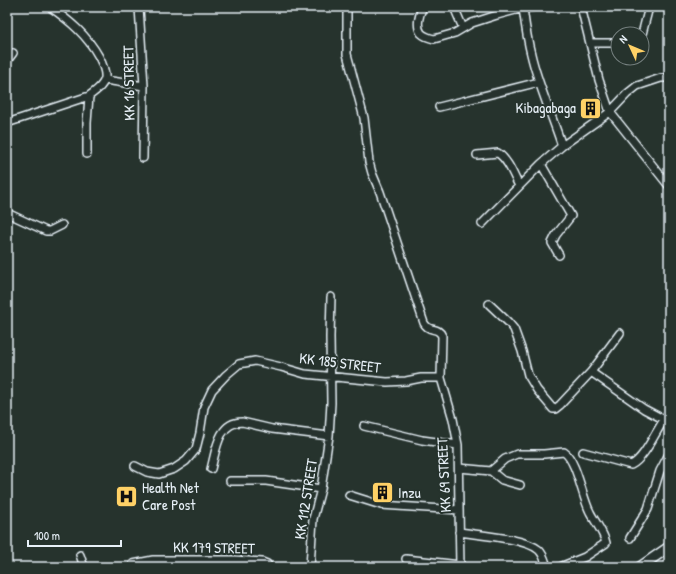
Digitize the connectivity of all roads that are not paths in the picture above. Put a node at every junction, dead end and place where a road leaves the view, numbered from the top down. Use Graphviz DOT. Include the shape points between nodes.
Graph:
graph roads {
  1 [pos="50,7"];
  2 [pos="139,7"];
  3 [pos="347,7"];
  4 [pos="422,7"];
  5 [pos="454,7"];
  6 [pos="535,7"];
  7 [pos="581,7"];
  8 [pos="649,7"];
  9 [pos="523,8"];
  10 [pos="59,9"];
  11 [pos="644,26"];
  12 [pos="463,28"];
  13 [pos="590,43"];
  14 [pos="610,43"];
  15 [pos="13,53"];
  16 [pos="7,61"];
  17 [pos="669,78"];
  18 [pos="105,80"];
  19 [pos="539,82"];
  20 [pos="144,86"];
  21 [pos="89,96"];
  22 [pos="439,107"];
  23 [pos="610,112"];
  24 [pos="7,123"];
  25 [pos="562,146"];
  26 [pos="87,154"];
  27 [pos="477,155"];
  28 [pos="143,158"];
  29 [pos="541,164"];
  30 [pos="518,186"];
  31 [pos="669,186"];
  32 [pos="7,213"];
  33 [pos="62,224"];
  34 [pos="482,224"];
  35 [pos="559,255"];
  36 [pos="331,297"];
  37 [pos="489,304"];
  38 [pos="620,333"];
  39 [pos="591,372"];
  40 [pos="330,376"];
  41 [pos="441,378"];
  42 [pos="669,413"];
  43 [pos="663,419"];
  44 [pos="364,426"];
  45 [pos="669,426"];
  46 [pos="329,436"];
  47 [pos="458,445"];
  48 [pos="582,452"];
  49 [pos="669,454"];
  50 [pos="135,466"];
  51 [pos="459,468"];
  52 [pos="211,469"];
  53 [pos="491,471"];
  54 [pos="230,481"];
  55 [pos="520,485"];
  56 [pos="321,489"];
  57 [pos="349,495"];
  58 [pos="459,510"];
  59 [pos="459,532"];
  60 [pos="630,538"];
  61 [pos="669,547"];
  62 [pos="80,555"];
  63 [pos="406,559"];
  64 [pos="133,564"];
  65 [pos="460,566"];
  66 [pos="84,567"];
  67 [pos="268,567"];
  68 [pos="310,567"];
  69 [pos="547,567"];
  70 [pos="560,567"];
  71 [pos="640,567"];
  1 -- 10 [label="street"];
  2 -- 20 [label="street, KK 16 STREET"];
  3 -- 41 [label="street, KK 69 STREET" via="347,54 364,118 370,168 426,327 437,330 442,336"];
  4 -- 12 [label="street" via="418,17 422,34 434,39"];
  5 -- 12 [label="street"];
  6 -- 9 [label="street"];
  7 -- 13 [label="street"];
  8 -- 11 [label="street"];
  9 -- 12 [label="street"];
  9 -- 19 [label="street" via="526,33"];
  10 -- 18 [label="street" via="93,46 103,65"];
  13 -- 14 [label="street"];
  13 -- 23 [label="street"];
  15 -- 16 [label="street"];
  17 -- 23 [label="street" via="637,86"];
  18 -- 20 [label="street"];
  18 -- 21 [label="street" via="100,88"];
  19 -- 22 [label="street"];
  19 -- 25 [label="street"];
  20 -- 28 [label="street, KK 16 STREET"];
  21 -- 24 [label="street"];
  21 -- 26 [label="street"];
  23 -- 25 [label="street"];
  23 -- 31 [label="street"];
  25 -- 29 [label="street"];
  27 -- 30 [label="street" via="498,153 502,156"];
  29 -- 30 [label="street"];
  29 -- 35 [label="street" via="571,216 552,243"];
  30 -- 34 [label="street"];
  32 -- 33 [label="street" via="46,231"];
  36 -- 40 [label="street, KK 112 STREET"];
  37 -- 39 [label="street" via="514,329 528,375 550,407 555,409 560,405"];
  38 -- 39 [label="street"];
  39 -- 43 [label="street" via="644,409"];
  40 -- 41 [label="street, KK 185 STREET" via="387,382"];
  40 -- 46 [label="street, KK 112 STREET"];
  40 -- 50 [label="street, KK 185 STREET" via="305,374 255,361 239,364 212,390 204,407 196,449 186,461 174,469 159,474"];
  41 -- 47 [label="street, KK 69 STREET"];
  42 -- 43 [label="street"];
  43 -- 45 [label="street"];
  43 -- 48 [label="street" via="653,438 631,465"];
  44 -- 47 [label="street" via="422,440"];
  46 -- 52 [label="street" via="272,429 242,422 231,424 222,433"];
  46 -- 56 [label="street, KK 112 STREET"];
  47 -- 51 [label="street, KK 69 STREET"];
  49 -- 60 [label="street" via="660,471 648,509"];
  51 -- 53 [label="street"];
  51 -- 58 [label="street, KK 69 STREET"];
  53 -- 55 [label="street" via="502,480"];
  53 -- 70 [label="street" via="510,456 517,454 567,454 575,468 586,505 606,543 585,557"];
  54 -- 56 [label="street" via="266,480"];
  56 -- 68 [label="street, KK 112 STREET" via="313,519"];
  57 -- 58 [label="street" via="381,506"];
  58 -- 59 [label="street, KK 69 STREET"];
  59 -- 65 [label="street, KK 69 STREET"];
  59 -- 69 [label="street" via="525,543 540,551"];
  61 -- 71 [label="main road"];
  62 -- 66 [label="street"];
  63 -- 65 [label="street"];
  64 -- 67 [label="street, KK 179 STREET" via="153,560 235,560 262,562"];
}
